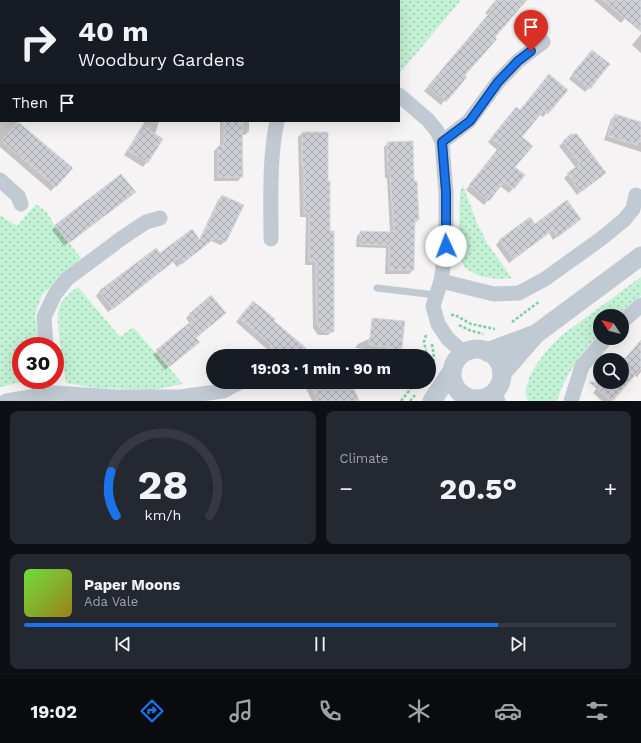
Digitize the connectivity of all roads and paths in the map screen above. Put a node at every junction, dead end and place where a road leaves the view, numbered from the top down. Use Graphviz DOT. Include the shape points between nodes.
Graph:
graph roads {
  1 [pos="543,42"];
  2 [pos="400,96"];
  3 [pos="277,122"];
  4 [pos="442,142"];
  5 [pos="0,180"];
  6 [pos="636,195"];
  7 [pos="21,204"];
  8 [pos="160,218"];
  9 [pos="271,239"];
  10 [pos="641,256"];
  11 [pos="377,288"];
  12 [pos="438,288"];
  13 [pos="641,305"];
  14 [pos="629,316"];
  15 [pos="536,334"];
  16 [pos="45,337"];
  17 [pos="600,345"];
  18 [pos="488,352"];
  19 [pos="464,353"];
  20 [pos="452,372"];
  21 [pos="502,373"];
  22 [pos="47,389"];
  23 [pos="64,389"];
  24 [pos="227,389"];
  25 [pos="410,389"];
  26 [pos="495,397"];
  27 [pos="459,399"];
  28 [pos="6,401"];
  29 [pos="401,401"];
  30 [pos="432,401"];
  31 [pos="571,401"];
  1 -- 4 [label="street" via="518,61 498,82 470,121"];
  2 -- 4 [label="street" via="428,120"];
  3 -- 9 [label="street" via="272,162"];
  4 -- 12 [label="street" via="446,192 446,246"];
  5 -- 7 [label="street" via="18,196"];
  6 -- 12 [label="street" via="633,209 624,220 544,279 519,293 494,294"];
  8 -- 16 [label="street" via="146,222 67,279 55,294 44,316"];
  10 -- 15 [label="street"];
  11 -- 12 [label="lane"];
  12 -- 19 [label="street" via="433,306 438,324 448,339"];
  13 -- 14 [label="street"];
  15 -- 18 [label="street"];
  15 -- 21 [label="street"];
  17 -- 31 [label="street" via="582,366"];
  18 -- 19 [label="street" via="478,349"];
  18 -- 21 [label="street" via="497,359"];
  19 -- 20 [label="street" via="458,358"];
  20 -- 27 [label="street" via="452,379 460,392"];
  20 -- 30 [label="street"];
  21 -- 26 [label="street"];
  22 -- 28 [label="street"];
  23 -- 24 [label="street" via="116,397 180,397"];
  25 -- 29 [label="path"];
  26 -- 27 [label="street"];
}
